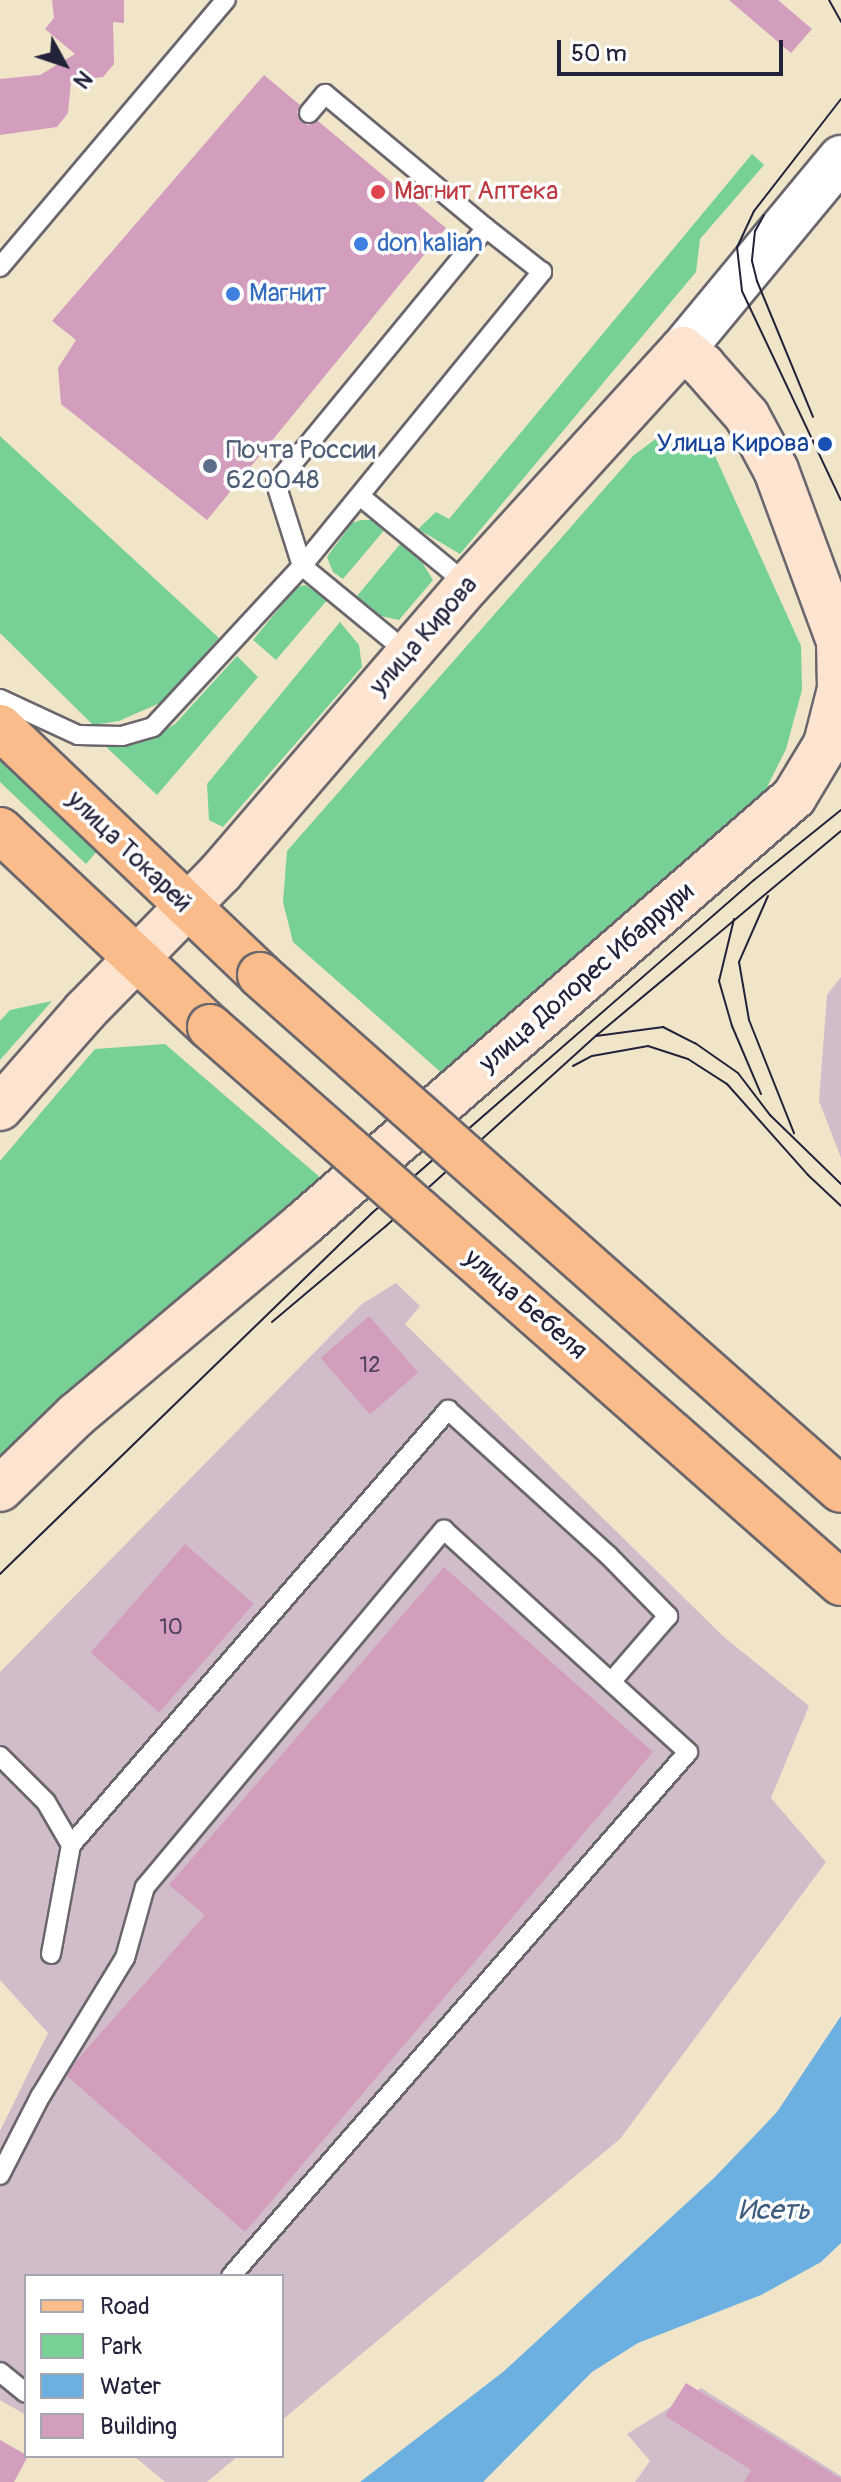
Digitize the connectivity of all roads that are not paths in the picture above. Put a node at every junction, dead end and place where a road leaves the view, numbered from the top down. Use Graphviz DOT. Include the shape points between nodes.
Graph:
graph roads {
  1 [pos="226,0"];
  2 [pos="309,113"];
  3 [pos="841,158"];
  4 [pos="486,228"];
  5 [pos="0,267"];
  6 [pos="683,349"];
  7 [pos="360,496"];
  8 [pos="302,566"];
  9 [pos="468,585"];
  10 [pos="840,641"];
  11 [pos="409,654"];
  12 [pos="841,689"];
  13 [pos="0,699"];
  14 [pos="0,727"];
  15 [pos="0,830"];
  16 [pos="187,907"];
  17 [pos="136,959"];
  18 [pos="0,1108"];
  19 [pos="0,1489"];
  20 [pos="841,1490"];
  21 [pos="841,1583"];
  22 [pos="611,1682"];
  23 [pos="0,1756"];
  24 [pos="71,1845"];
  25 [pos="51,1954"];
  26 [pos="0,2175"];
  27 [pos="233,2274"];
  28 [pos="0,2372"];
  29 [pos="24,2391"];
  1 -- 5 [label="lane"];
  2 -- 4 [label="lane" via="325,94"];
  3 -- 6 [label="street, улица Кирова"];
  4 -- 7 [label="lane" via="542,272"];
  4 -- 8 [label="lane" via="276,484"];
  6 -- 9 [label="main road, улица Кирова"];
  6 -- 10 [label="main road, улица Долорес Ибаррури" via="747,416 776,470"];
  7 -- 8 [label="lane"];
  7 -- 9 [label="lane"];
  8 -- 11 [label="lane"];
  8 -- 13 [label="lane" via="153,727 122,736 78,735"];
  9 -- 11 [label="main road, улица Кирова"];
  10 -- 12 [label="main road, улица Долорес Ибаррури"];
  11 -- 16 [label="main road, улица Кирова"];
  12 -- 19 [label="main road, улица Долорес Ибаррури" via="826,744 794,797 76,1415"];
  14 -- 16 [label="main road, улица Токарей"];
  15 -- 17 [label="main road"];
  16 -- 17 [label="main road, улица Кирова"];
  16 -- 20 [label="main road, улица Токарей, bridge"];
  17 -- 18 [label="main road, улица Кирова"];
  17 -- 21 [label="main road, улица Бебеля, bridge"];
  22 -- 24 [label="lane" via="668,1616 448,1410"];
  22 -- 26 [label="lane" via="444,1530 145,1887 125,1958 40,2097"];
  22 -- 27 [label="lane" via="688,1752"];
  23 -- 24 [label="lane" via="46,1802"];
  24 -- 25 [label="lane"];
  28 -- 29 [label="lane"];
}
